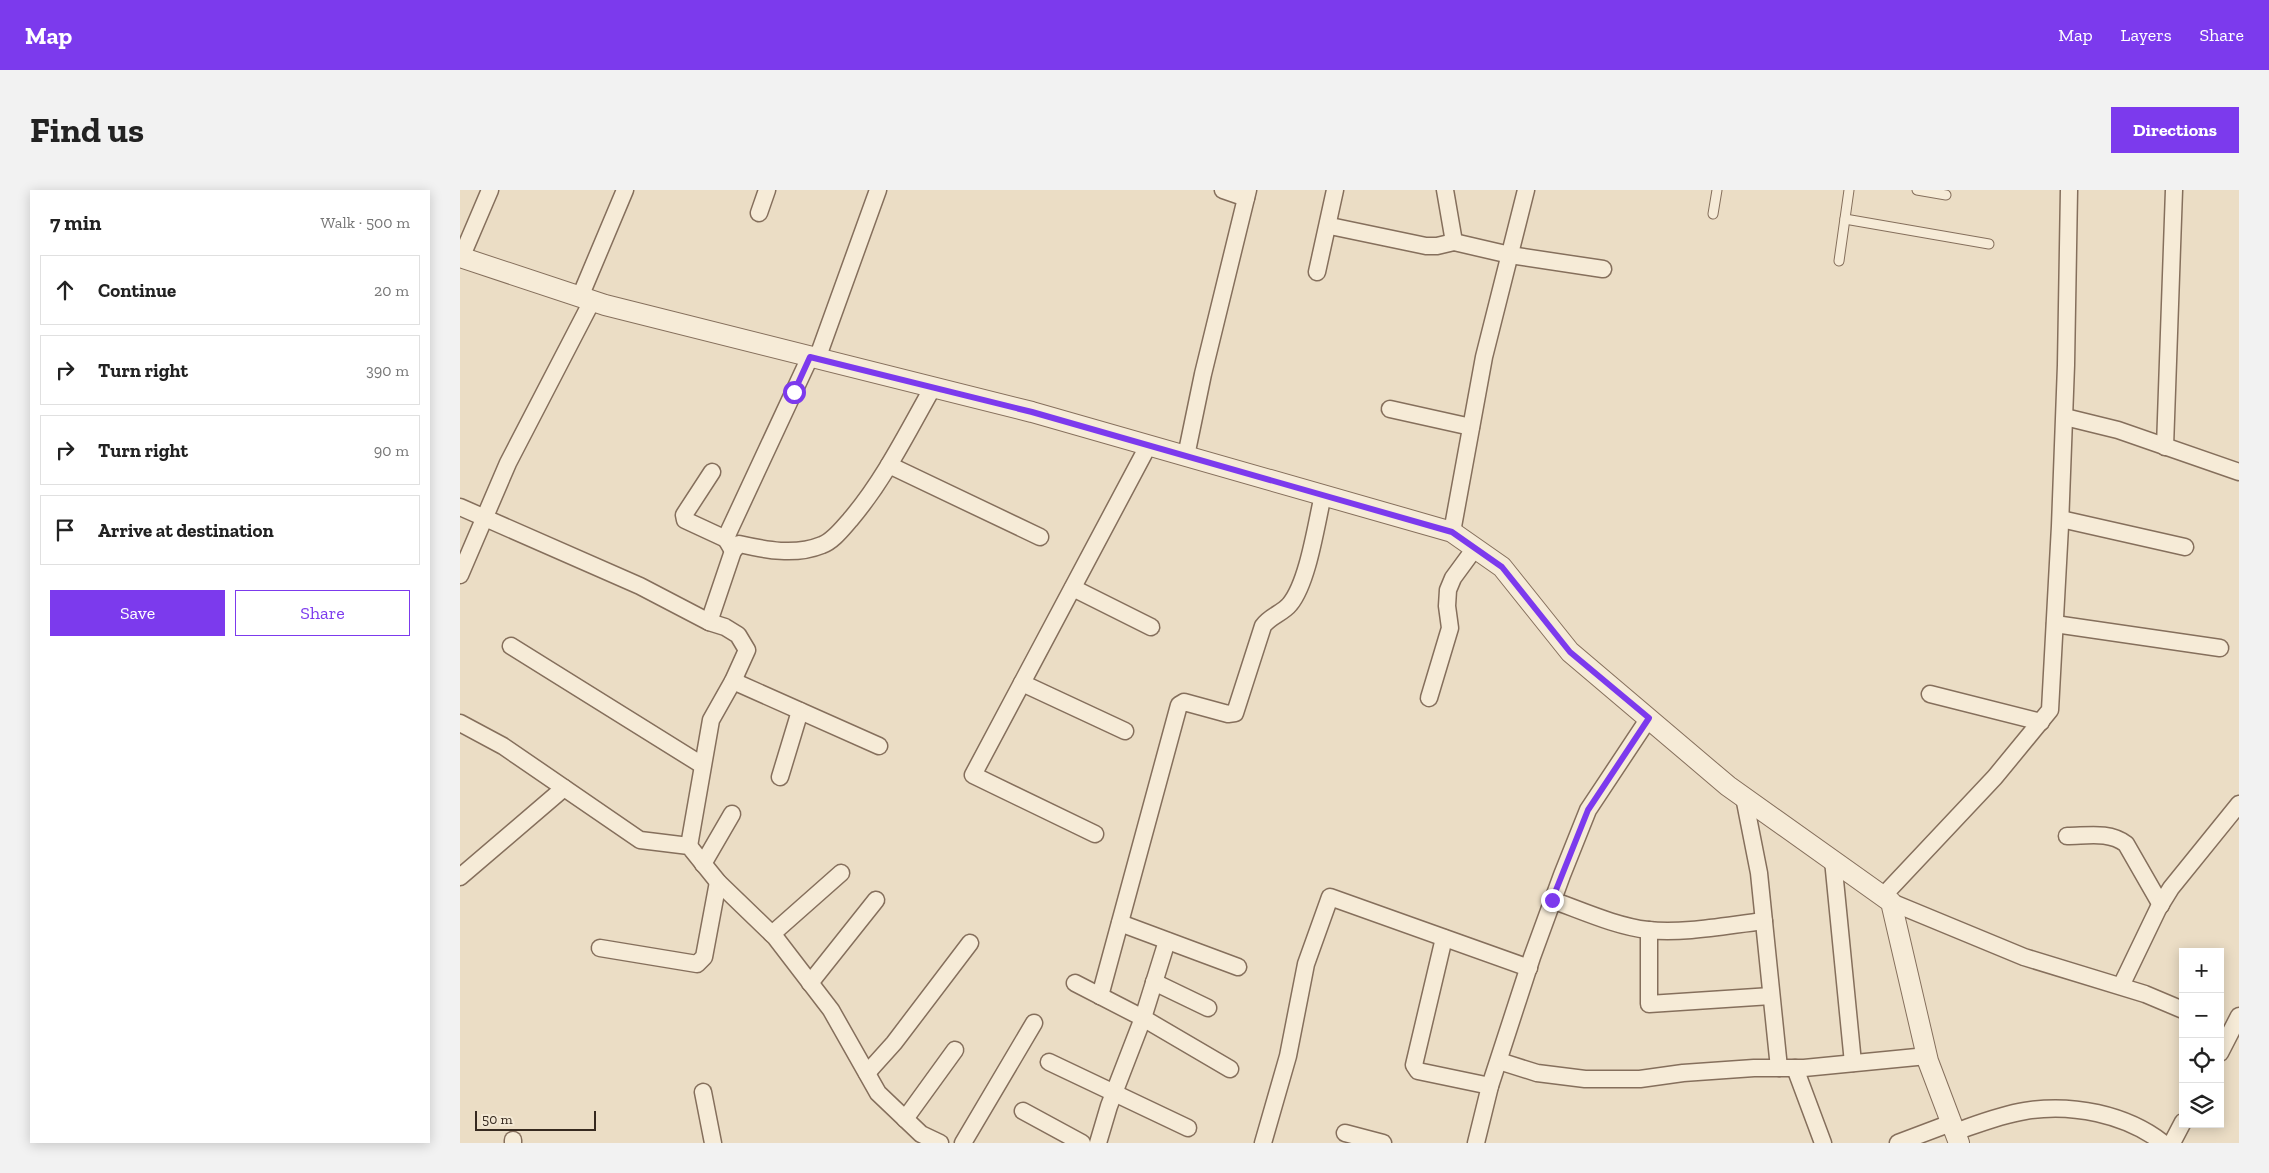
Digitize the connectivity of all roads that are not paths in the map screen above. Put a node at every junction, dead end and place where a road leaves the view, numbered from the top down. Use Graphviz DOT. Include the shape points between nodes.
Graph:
graph roads {
  1 [pos="490,190"];
  2 [pos="625,190"];
  3 [pos="767,190"];
  4 [pos="878,190"];
  5 [pos="1222,190"];
  6 [pos="1335,190"];
  7 [pos="1445,190"];
  8 [pos="1526,190"];
  9 [pos="1717,190"];
  10 [pos="1849,190"];
  11 [pos="1917,190"];
  12 [pos="2069,190"];
  13 [pos="2174,190"];
  14 [pos="1247,194"];
  15 [pos="1946,195"];
  16 [pos="759,213"];
  17 [pos="1713,214"];
  18 [pos="1845,219"];
  19 [pos="1335,227"];
  20 [pos="1454,242"];
  21 [pos="1989,244"];
  22 [pos="1510,255"];
  23 [pos="461,258"];
  24 [pos="1839,262"];
  25 [pos="1603,269"];
  26 [pos="1317,272"];
  27 [pos="586,299"];
  28 [pos="814,358"];
  29 [pos="932,387"];
  30 [pos="1390,409"];
  31 [pos="2065,417"];
  32 [pos="1471,427"];
  33 [pos="1148,446"];
  34 [pos="2165,447"];
  35 [pos="1186,456"];
  36 [pos="889,465"];
  37 [pos="712,472"];
  38 [pos="2239,472"];
  39 [pos="1323,495"];
  40 [pos="460,507"];
  41 [pos="485,518"];
  42 [pos="2061,519"];
  43 [pos="1452,532"];
  44 [pos="1040,537"];
  45 [pos="730,545"];
  46 [pos="2185,547"];
  47 [pos="1475,548"];
  48 [pos="460,575"];
  49 [pos="1073,588"];
  50 [pos="709,622"];
  51 [pos="2055,624"];
  52 [pos="1151,627"];
  53 [pos="511,646"];
  54 [pos="2220,648"];
  55 [pos="733,681"];
  56 [pos="1022,683"];
  57 [pos="1930,694"];
  58 [pos="1429,698"];
  59 [pos="800,711"];
  60 [pos="1649,718"];
  61 [pos="2041,722"];
  62 [pos="460,723"];
  63 [pos="1125,731"];
  64 [pos="879,746"];
  65 [pos="702,765"];
  66 [pos="780,777"];
  67 [pos="564,788"];
  68 [pos="1744,796"];
  69 [pos="2239,804"];
  70 [pos="732,814"];
  71 [pos="1096,834"];
  72 [pos="2067,836"];
  73 [pos="689,846"];
  74 [pos="466,860"];
  75 [pos="1833,860"];
  76 [pos="703,864"];
  77 [pos="841,872"];
  78 [pos="460,877"];
  79 [pos="718,882"];
  80 [pos="1887,899"];
  81 [pos="876,900"];
  82 [pos="1552,900"];
  83 [pos="2161,905"];
  84 [pos="1764,921"];
  85 [pos="1120,922"];
  86 [pos="1649,930"];
  87 [pos="772,934"];
  88 [pos="1444,938"];
  89 [pos="1167,941"];
  90 [pos="970,943"];
  91 [pos="600,948"];
  92 [pos="1238,967"];
  93 [pos="1529,968"];
  94 [pos="1154,982"];
  95 [pos="810,983"];
  96 [pos="1076,983"];
  97 [pos="2121,986"];
  98 [pos="1100,996"];
  99 [pos="1771,996"];
  100 [pos="1208,1008"];
  101 [pos="2179,1008"];
  102 [pos="1143,1018"];
  103 [pos="1034,1023"];
  104 [pos="2233,1027"];
  105 [pos="2224,1045"];
  106 [pos="955,1050"];
  107 [pos="1927,1056"];
  108 [pos="1499,1061"];
  109 [pos="1049,1062"];
  110 [pos="1853,1063"];
  111 [pos="1779,1068"];
  112 [pos="1795,1068"];
  113 [pos="1230,1069"];
  114 [pos="867,1073"];
  115 [pos="1490,1086"];
  116 [pos="703,1092"];
  117 [pos="1114,1094"];
  118 [pos="1023,1111"];
  119 [pos="905,1119"];
  120 [pos="1188,1128"];
  121 [pos="2180,1128"];
  122 [pos="1345,1133"];
  123 [pos="1955,1133"];
  124 [pos="713,1143"];
  125 [pos="940,1143"];
  126 [pos="963,1143"];
  127 [pos="1082,1143"];
  128 [pos="1098,1143"];
  129 [pos="1262,1143"];
  130 [pos="1383,1143"];
  131 [pos="1476,1143"];
  132 [pos="1823,1143"];
  133 [pos="1898,1143"];
  134 [pos="2163,1143"];
  135 [pos="2172,1143"];
  1 -- 23 [label="street"];
  2 -- 27 [label="street"];
  3 -- 16 [label="street"];
  4 -- 28 [label="street"];
  5 -- 14 [label="street"];
  6 -- 26 [label="street"];
  7 -- 20 [label="street"];
  8 -- 22 [label="street"];
  9 -- 17 [label="lane"];
  10 -- 18 [label="lane"];
  11 -- 15 [label="lane"];
  12 -- 31 [label="street"];
  13 -- 34 [label="street"];
  14 -- 35 [label="street"];
  18 -- 21 [label="lane"];
  18 -- 24 [label="lane"];
  19 -- 20 [label="street" via="1426,246"];
  20 -- 22 [label="street"];
  22 -- 25 [label="street"];
  22 -- 32 [label="street" via="1484,357"];
  23 -- 27 [label="street"];
  27 -- 28 [label="street"];
  27 -- 41 [label="street"];
  28 -- 29 [label="street"];
  28 -- 45 [label="street"];
  29 -- 33 [label="street"];
  29 -- 36 [label="street"];
  30 -- 32 [label="street"];
  31 -- 34 [label="street" via="2118,430"];
  31 -- 42 [label="street"];
  32 -- 43 [label="street"];
  33 -- 35 [label="street"];
  33 -- 49 [label="street"];
  34 -- 38 [label="street"];
  35 -- 39 [label="street"];
  36 -- 44 [label="street"];
  36 -- 45 [label="street" via="859,509 838,534 823,545 804,551 770,551"];
  37 -- 45 [label="street" via="684,515 685,520"];
  39 -- 43 [label="street"];
  39 -- 85 [label="street" via="1300,590 1288,606 1263,626 1235,714 1184,702 1179,705"];
  40 -- 41 [label="street"];
  41 -- 48 [label="street"];
  41 -- 50 [label="street" via="640,586"];
  42 -- 46 [label="street"];
  42 -- 51 [label="street"];
  43 -- 47 [label="street"];
  45 -- 50 [label="street"];
  47 -- 58 [label="street" via="1448,590 1450,628"];
  47 -- 60 [label="street" via="1502,567 1570,652"];
  49 -- 52 [label="street"];
  49 -- 56 [label="street"];
  50 -- 55 [label="street" via="738,635 746,646"];
  51 -- 54 [label="street"];
  51 -- 61 [label="street" via="2050,710"];
  53 -- 65 [label="street"];
  55 -- 59 [label="street"];
  55 -- 65 [label="street" via="711,720"];
  56 -- 63 [label="street"];
  56 -- 71 [label="street" via="973,774"];
  57 -- 61 [label="street"];
  59 -- 64 [label="street"];
  59 -- 66 [label="street"];
  60 -- 68 [label="street"];
  60 -- 82 [label="street" via="1588,810"];
  61 -- 80 [label="street"];
  62 -- 67 [label="street" via="503,746"];
  65 -- 73 [label="street"];
  67 -- 73 [label="street" via="640,840"];
  67 -- 74 [label="street"];
  68 -- 75 [label="street"];
  68 -- 84 [label="street" via="1759,873"];
  69 -- 83 [label="street"];
  70 -- 76 [label="street"];
  72 -- 83 [label="street" via="2109,835 2118,838 2126,844"];
  73 -- 76 [label="street"];
  74 -- 78 [label="street"];
  75 -- 80 [label="street"];
  75 -- 110 [label="street"];
  76 -- 79 [label="street"];
  77 -- 87 [label="street"];
  79 -- 87 [label="street"];
  79 -- 91 [label="street" via="704,957 697,964"];
  80 -- 97 [label="street" via="2024,957"];
  80 -- 107 [label="street"];
  81 -- 95 [label="street"];
  82 -- 86 [label="street" via="1610,921"];
  82 -- 93 [label="street"];
  83 -- 97 [label="street"];
  84 -- 86 [label="street"];
  84 -- 99 [label="street"];
  85 -- 89 [label="street"];
  85 -- 98 [label="street"];
  86 -- 99 [label="street" via="1649,1004"];
  87 -- 95 [label="street"];
  88 -- 93 [label="street"];
  88 -- 115 [label="street" via="1414,1065 1418,1071"];
  88 -- 129 [label="street" via="1330,897 1306,964 1288,1056"];
  89 -- 92 [label="street"];
  89 -- 94 [label="street"];
  90 -- 114 [label="street" via="894,1043"];
  93 -- 108 [label="street"];
  94 -- 100 [label="street"];
  94 -- 102 [label="street"];
  95 -- 114 [label="street" via="831,1010"];
  96 -- 98 [label="street"];
  97 -- 101 [label="street"];
  98 -- 102 [label="street"];
  99 -- 111 [label="street"];
  102 -- 113 [label="street"];
  102 -- 117 [label="street"];
  103 -- 126 [label="street"];
  104 -- 105 [label="street"];
  106 -- 119 [label="street"];
  107 -- 110 [label="street"];
  107 -- 123 [label="street"];
  108 -- 111 [label="street" via="1537,1073 1585,1080"];
  108 -- 115 [label="street"];
  109 -- 117 [label="street"];
  110 -- 112 [label="street"];
  111 -- 112 [label="street"];
  112 -- 132 [label="street"];
  114 -- 119 [label="street" via="878,1093"];
  115 -- 131 [label="street"];
  116 -- 124 [label="street"];
  117 -- 120 [label="street"];
  117 -- 128 [label="street"];
  118 -- 127 [label="street"];
  119 -- 125 [label="street" via="921,1134"];
  121 -- 135 [label="street"];
  122 -- 130 [label="street"];
  123 -- 133 [label="street"];
  123 -- 134 [label="street" via="2026,1110 2053,1109 2106,1115 2133,1123"];
}
